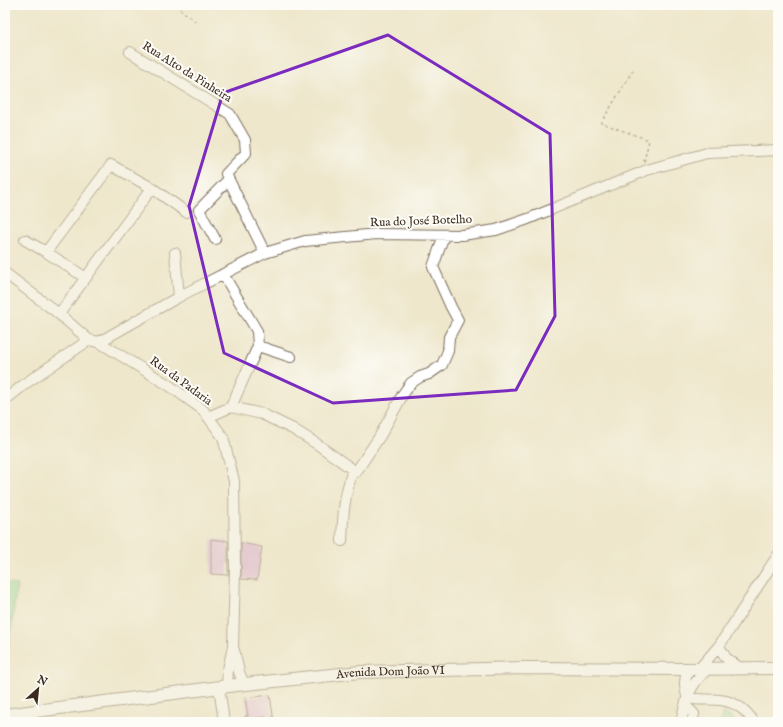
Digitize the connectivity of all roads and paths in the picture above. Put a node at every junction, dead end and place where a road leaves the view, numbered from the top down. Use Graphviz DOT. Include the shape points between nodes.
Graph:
graph roads {
  1 [pos="175,5"];
  2 [pos="196,22"];
  3 [pos="130,52"];
  4 [pos="633,70"];
  5 [pos="778,150"];
  6 [pos="642,172"];
  7 [pos="227,177"];
  8 [pos="152,188"];
  9 [pos="186,212"];
  10 [pos="444,235"];
  11 [pos="214,239"];
  12 [pos="25,240"];
  13 [pos="46,252"];
  14 [pos="265,253"];
  15 [pos="176,254"];
  16 [pos="5,273"];
  17 [pos="223,274"];
  18 [pos="86,278"];
  19 [pos="179,297"];
  20 [pos="59,314"];
  21 [pos="89,340"];
  22 [pos="99,342"];
  23 [pos="258,346"];
  24 [pos="291,357"];
  25 [pos="5,400"];
  26 [pos="231,407"];
  27 [pos="208,417"];
  28 [pos="355,471"];
  29 [pos="342,540"];
  30 [pos="778,555"];
  31 [pos="233,646"];
  32 [pos="719,651"];
  33 [pos="740,668"];
  34 [pos="778,668"];
  35 [pos="664,669"];
  36 [pos="703,669"];
  37 [pos="244,684"];
  38 [pos="689,684"];
  39 [pos="223,686"];
  40 [pos="686,700"];
  41 [pos="5,715"];
  42 [pos="28,717"];
  43 [pos="224,722"];
  44 [pos="681,722"];
  45 [pos="692,722"];
  46 [pos="754,722"];
  1 -- 2 [label="path"];
  3 -- 7 [label="street, Rua Alto da Pinheira" via="230,114 245,140 246,153"];
  4 -- 6 [label="path" via="601,123 649,140"];
  5 -- 6 [label="street, Rua do José Botelho" via="707,153"];
  6 -- 10 [label="street, Rua do José Botelho" via="496,230"];
  7 -- 11 [label="street, Rua Alto da Pinheira" via="199,210"];
  7 -- 14 [label="street"];
  8 -- 9 [label="street"];
  8 -- 13 [label="street" via="111,165"];
  8 -- 18 [label="street"];
  10 -- 14 [label="street, Rua do José Botelho" via="377,234 305,242"];
  10 -- 28 [label="street" via="433,267 458,320 449,337 448,351 442,366 420,377 403,394 380,436"];
  12 -- 13 [label="street"];
  13 -- 18 [label="street"];
  14 -- 17 [label="street, Rua do José Botelho"];
  15 -- 19 [label="street"];
  16 -- 20 [label="street, Rua da Padaria"];
  17 -- 19 [label="street, Rua do José Botelho"];
  17 -- 23 [label="street" via="257,331"];
  18 -- 20 [label="street"];
  19 -- 22 [label="street, Rua do José Botelho"];
  20 -- 21 [label="street, Rua da Padaria"];
  21 -- 22 [label="street, Rua da Padaria"];
  21 -- 25 [label="street"];
  22 -- 27 [label="street, Rua da Padaria" via="170,386 203,410"];
  23 -- 24 [label="street"];
  23 -- 26 [label="street"];
  26 -- 27 [label="street"];
  26 -- 28 [label="street" via="262,414 293,429"];
  27 -- 31 [label="street, Rua da Padaria" via="223,438 234,481"];
  28 -- 29 [label="street" via="347,487"];
  30 -- 32 [label="street"];
  31 -- 37 [label="street"];
  31 -- 39 [label="street"];
  32 -- 33 [label="street"];
  32 -- 36 [label="street"];
  32 -- 36 [label="street"];
  33 -- 34 [label="main road, Avenida Dom João VI"];
  33 -- 36 [label="main road, Avenida Dom João VI"];
  35 -- 36 [label="main road, Avenida Dom João VI"];
  35 -- 37 [label="main road, Avenida Dom João VI" via="523,668 360,672"];
  35 -- 38 [label="street"];
  36 -- 38 [label="street"];
  36 -- 38 [label="street" via="685,676"];
  37 -- 39 [label="main road, Avenida Dom João VI"];
  38 -- 40 [label="street"];
  39 -- 42 [label="main road, Avenida Dom João VI"];
  39 -- 43 [label="street"];
  40 -- 44 [label="street"];
  40 -- 45 [label="street" via="694,714"];
  40 -- 46 [label="street" via="725,700 742,708"];
  41 -- 42 [label="main road, Avenida Dom João VI"];
}
